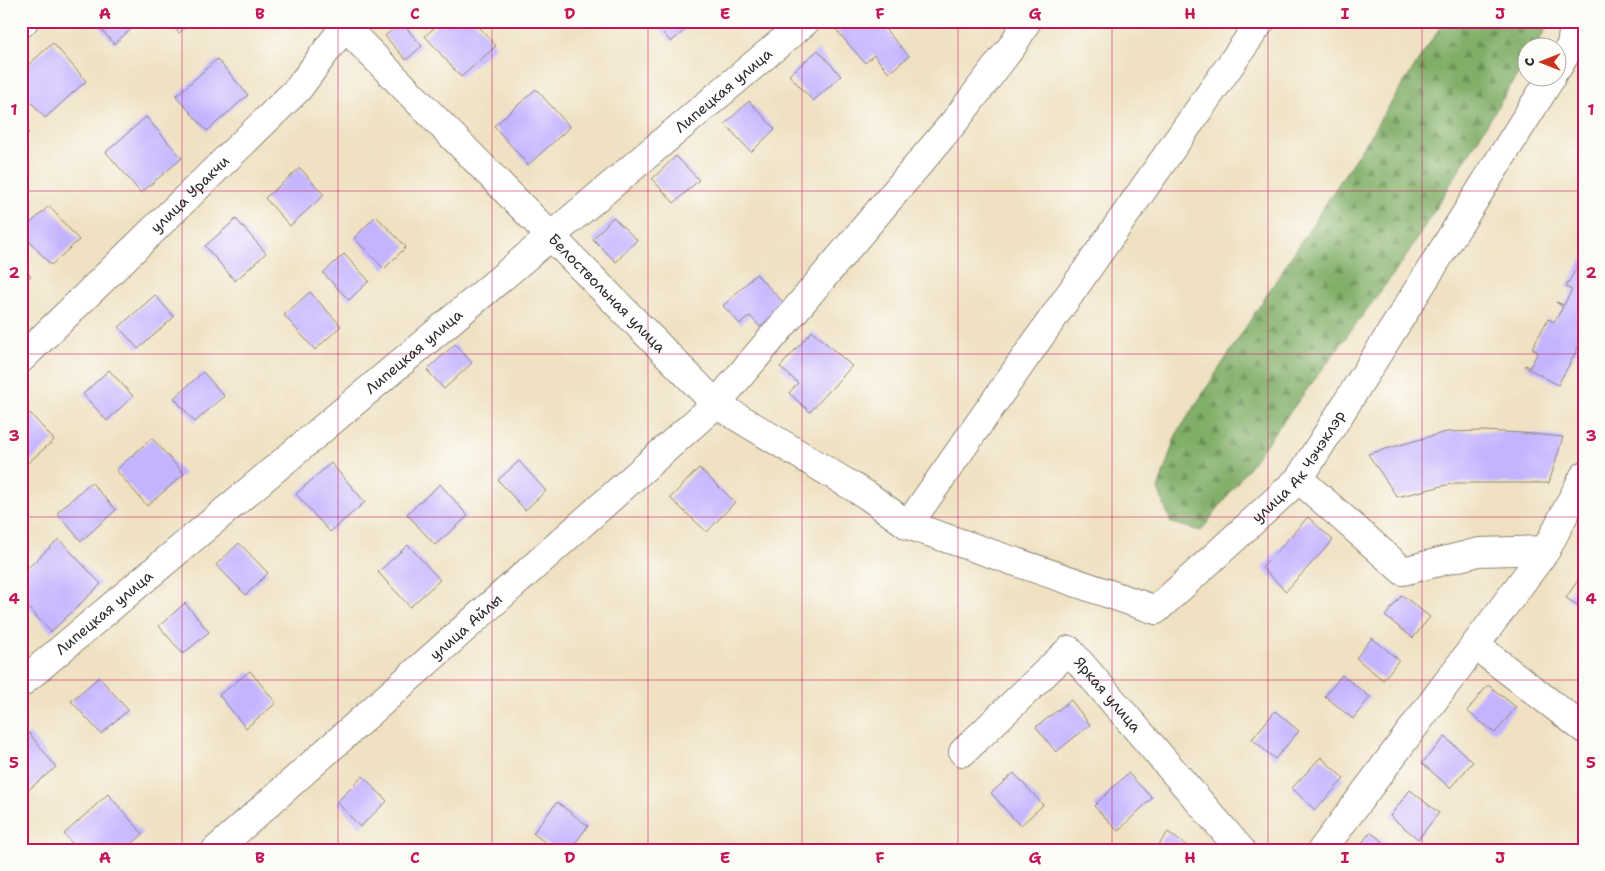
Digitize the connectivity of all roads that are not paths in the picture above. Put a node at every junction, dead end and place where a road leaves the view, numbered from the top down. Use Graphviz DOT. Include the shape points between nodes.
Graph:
graph roads {
  1 [pos="806,21"];
  2 [pos="1028,21"];
  3 [pos="1261,21"];
  4 [pos="1575,21"];
  5 [pos="345,23"];
  6 [pos="1568,50"];
  7 [pos="1545,88"];
  8 [pos="551,236"];
  9 [pos="21,359"];
  10 [pos="716,404"];
  11 [pos="1584,476"];
  12 [pos="1298,479"];
  13 [pos="908,526"];
  14 [pos="1546,550"];
  15 [pos="1475,645"];
  16 [pos="21,683"];
  17 [pos="1584,729"];
  18 [pos="963,752"];
  19 [pos="216,850"];
  20 [pos="1241,850"];
  21 [pos="1322,850"];
  1 -- 8 [label="street, Липецкая улица"];
  2 -- 10 [label="street, улица Айлы" via="955,121"];
  3 -- 13 [label="street"];
  4 -- 6 [label="street"];
  5 -- 8 [label="street, Белоствольная улица"];
  5 -- 9 [label="street, улица Уракчи" via="298,89"];
  7 -- 12 [label="street, улица Ак Чэчэклэр"];
  8 -- 10 [label="street, Белоствольная улица"];
  8 -- 16 [label="street, Липецкая улица"];
  10 -- 13 [label="street, Белоствольная улица" via="868,496"];
  10 -- 19 [label="street, улица Айлы"];
  11 -- 14 [label="street"];
  12 -- 13 [label="street, улица Ак Чэчэклэр" via="1156,610"];
  12 -- 14 [label="street" via="1404,571 1479,552"];
  14 -- 15 [label="street"];
  15 -- 17 [label="street"];
  15 -- 21 [label="street"];
  18 -- 20 [label="street, Яркая улица" via="1068,650"];
}
